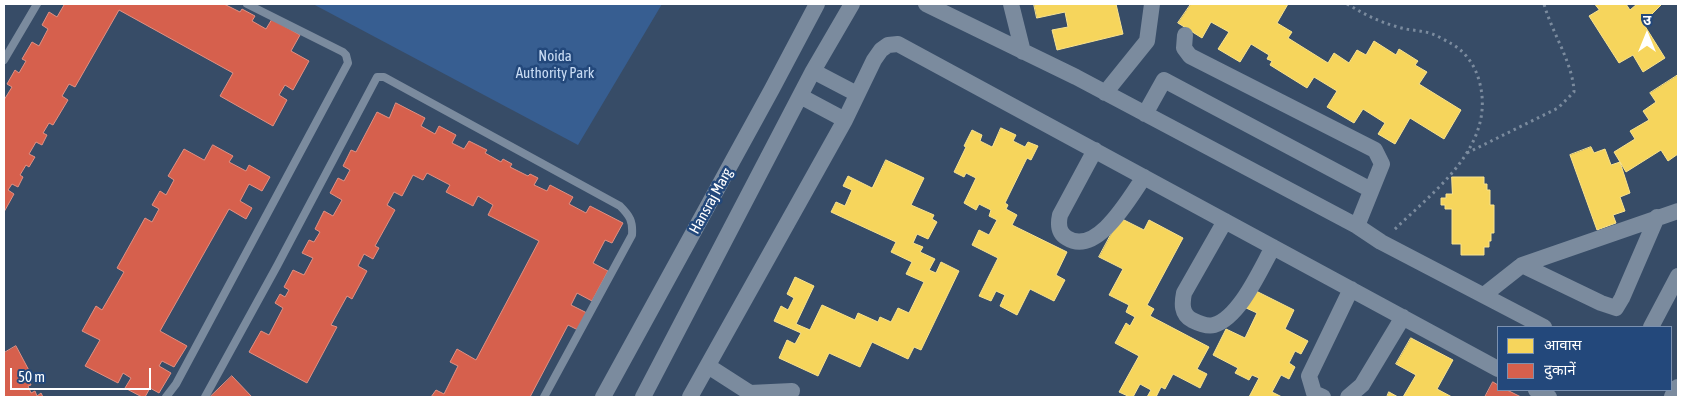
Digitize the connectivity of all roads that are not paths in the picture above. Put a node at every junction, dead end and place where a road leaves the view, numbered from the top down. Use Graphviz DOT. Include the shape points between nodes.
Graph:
graph roads {
  1 [pos="37,4"];
  2 [pos="246,4"];
  3 [pos="818,4"];
  4 [pos="852,4"];
  5 [pos="926,4"];
  6 [pos="1011,4"];
  7 [pos="1152,4"];
  8 [pos="1185,34"];
  9 [pos="1023,52"];
  10 [pos="4,60"];
  11 [pos="813,71"];
  12 [pos="1105,93"];
  13 [pos="857,94"];
  14 [pos="800,96"];
  15 [pos="1145,114"];
  16 [pos="845,120"];
  17 [pos="1096,150"];
  18 [pos="1144,177"];
  19 [pos="1371,190"];
  20 [pos="1678,211"];
  21 [pos="1656,217"];
  22 [pos="1225,220"];
  23 [pos="1357,226"];
  24 [pos="1273,247"];
  25 [pos="1522,265"];
  26 [pos="1678,276"];
  27 [pos="1352,289"];
  28 [pos="1484,295"];
  29 [pos="1402,317"];
  30 [pos="1542,326"];
  31 [pos="1652,326"];
  32 [pos="708,366"];
  33 [pos="1497,368"];
  34 [pos="792,390"];
  35 [pos="1538,391"];
  36 [pos="751,395"];
  37 [pos="166,397"];
  38 [pos="205,397"];
  39 [pos="544,397"];
  40 [pos="603,397"];
  41 [pos="642,397"];
  42 [pos="690,397"];
  43 [pos="1323,397"];
  44 [pos="1348,397"];
  45 [pos="1549,397"];
  1 -- 10 [label="lane"];
  2 -- 37 [label="lane" via="343,52 348,63 176,384"];
  3 -- 40 [label="street, Hansraj Marg"];
  4 -- 11 [label="street, Hansraj Marg"];
  5 -- 9 [label="street"];
  6 -- 9 [label="street"];
  7 -- 12 [label="street" via="1147,41"];
  8 -- 19 [label="street" via="1184,48 1190,56 1376,150 1382,164"];
  9 -- 12 [label="street"];
  11 -- 13 [label="street"];
  11 -- 14 [label="street, Hansraj Marg"];
  12 -- 15 [label="street"];
  13 -- 16 [label="street"];
  13 -- 17 [label="street" via="881,50 898,44"];
  14 -- 16 [label="street"];
  14 -- 41 [label="street, Hansraj Marg"];
  15 -- 19 [label="street" via="1164,80"];
  15 -- 23 [label="street"];
  16 -- 32 [label="street"];
  17 -- 18 [label="street"];
  17 -- 18 [label="street" via="1060,215 1060,232 1067,238 1076,242 1089,241 1097,236 1117,216"];
  18 -- 22 [label="street"];
  19 -- 23 [label="street"];
  20 -- 21 [label="street"];
  21 -- 25 [label="street"];
  21 -- 25 [label="street" via="1616,308"];
  22 -- 24 [label="street"];
  22 -- 24 [label="street" via="1184,293 1183,310 1188,318 1212,326 1230,315"];
  23 -- 28 [label="street" via="1381,242"];
  24 -- 27 [label="street"];
  25 -- 28 [label="street"];
  26 -- 31 [label="street"];
  27 -- 29 [label="street"];
  27 -- 43 [label="street" via="1310,376 1314,393"];
  28 -- 30 [label="street"];
  29 -- 33 [label="street"];
  29 -- 44 [label="street" via="1362,385"];
  32 -- 36 [label="street"];
  32 -- 42 [label="street"];
  34 -- 36 [label="street"];
  35 -- 45 [label="street"];
  38 -- 39 [label="lane" via="377,77 384,77 620,206 629,215 633,224 632,235"];
}
